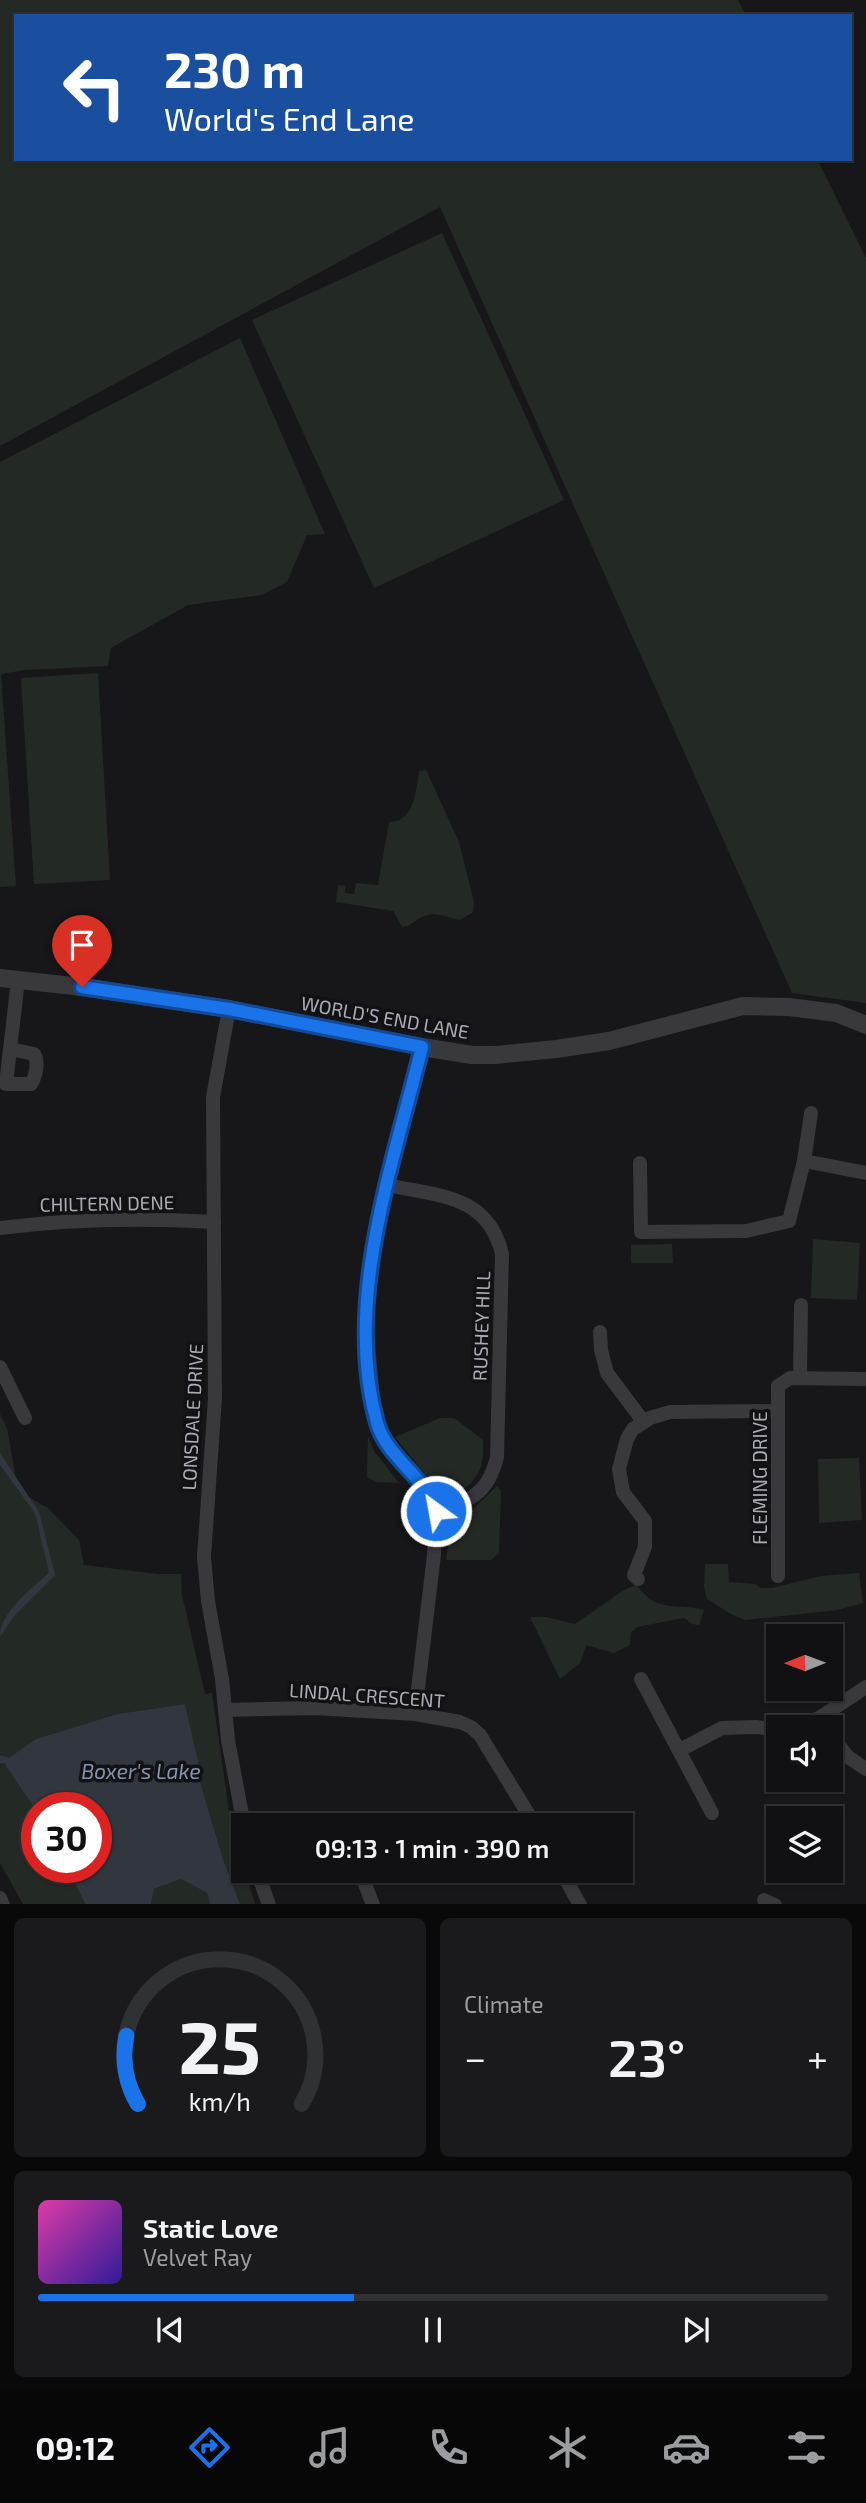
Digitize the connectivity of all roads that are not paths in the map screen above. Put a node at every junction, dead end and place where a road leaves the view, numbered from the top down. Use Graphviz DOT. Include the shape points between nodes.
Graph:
graph roads {
  1 [pos="9,979"];
  2 [pos="229,1009"];
  3 [pos="866,1025"];
  4 [pos="422,1047"];
  5 [pos="10,1049"];
  6 [pos="811,1112"];
  7 [pos="804,1161"];
  8 [pos="640,1163"];
  9 [pos="866,1173"];
  10 [pos="387,1185"];
  11 [pos="214,1222"];
  12 [pos="0,1228"];
  13 [pos="801,1306"];
  14 [pos="600,1332"];
  15 [pos="0,1367"];
  16 [pos="800,1378"];
  17 [pos="866,1379"];
  18 [pos="777,1411"];
  19 [pos="25,1418"];
  20 [pos="643,1421"];
  21 [pos="436,1511"];
  22 [pos="778,1576"];
  23 [pos="638,1579"];
  24 [pos="641,1679"];
  25 [pos="866,1687"];
  26 [pos="225,1710"];
  27 [pos="415,1714"];
  28 [pos="831,1715"];
  29 [pos="766,1728"];
  30 [pos="680,1750"];
  31 [pos="843,1751"];
  32 [pos="866,1769"];
  33 [pos="242,1813"];
  34 [pos="528,1813"];
  35 [pos="712,1814"];
  36 [pos="261,1883"];
  37 [pos="365,1883"];
  38 [pos="568,1883"];
  39 [pos="269,1904"];
  40 [pos="373,1904"];
  41 [pos="579,1904"];
  1 -- 2 [label="street, WORLD'S END LANE"];
  1 -- 5 [label="street, WORLD'S END LANE"];
  2 -- 4 [label="street, WORLD'S END LANE"];
  2 -- 11 [label="street, LONSDALE DRIVE" via="214,1097"];
  3 -- 4 [label="street, WORLD'S END LANE" via="836,1013 743,1006 609,1041 556,1049 472,1055"];
  4 -- 10 [label="street"];
  6 -- 7 [label="street"];
  7 -- 8 [label="street" via="789,1221 746,1231 684,1232 641,1231"];
  7 -- 9 [label="street"];
  10 -- 21 [label="street" via="376,1232 366,1323 374,1410 382,1437"];
  10 -- 21 [label="street, RUSHEY HILL" via="474,1207 495,1231 502,1254 493,1471 475,1496"];
  11 -- 12 [label="street, CHILTERN DENE" via="72,1221"];
  11 -- 26 [label="street, LONSDALE DRIVE" via="215,1398 204,1557"];
  13 -- 16 [label="street"];
  14 -- 20 [label="street" via="607,1373"];
  15 -- 19 [label="street"];
  16 -- 17 [label="street"];
  16 -- 18 [label="street, FLEMING DRIVE" via="778,1385"];
  18 -- 20 [label="street" via="670,1412"];
  18 -- 22 [label="street, FLEMING DRIVE"];
  20 -- 23 [label="street" via="627,1439 619,1469 623,1492 645,1521 645,1547 634,1574"];
  21 -- 27 [label="street"];
  24 -- 30 [label="street"];
  25 -- 28 [label="street"];
  26 -- 27 [label="street, LINDAL CRESCENT" via="314,1708"];
  26 -- 33 [label="street, LONSDALE DRIVE"];
  27 -- 34 [label="street, LINDAL CRESCENT" via="471,1727"];
  29 -- 30 [label="street" via="722,1728"];
  30 -- 35 [label="street"];
  31 -- 32 [label="street"];
  36 -- 39 [label="street"];
  37 -- 40 [label="street"];
  38 -- 41 [label="street"];
}
